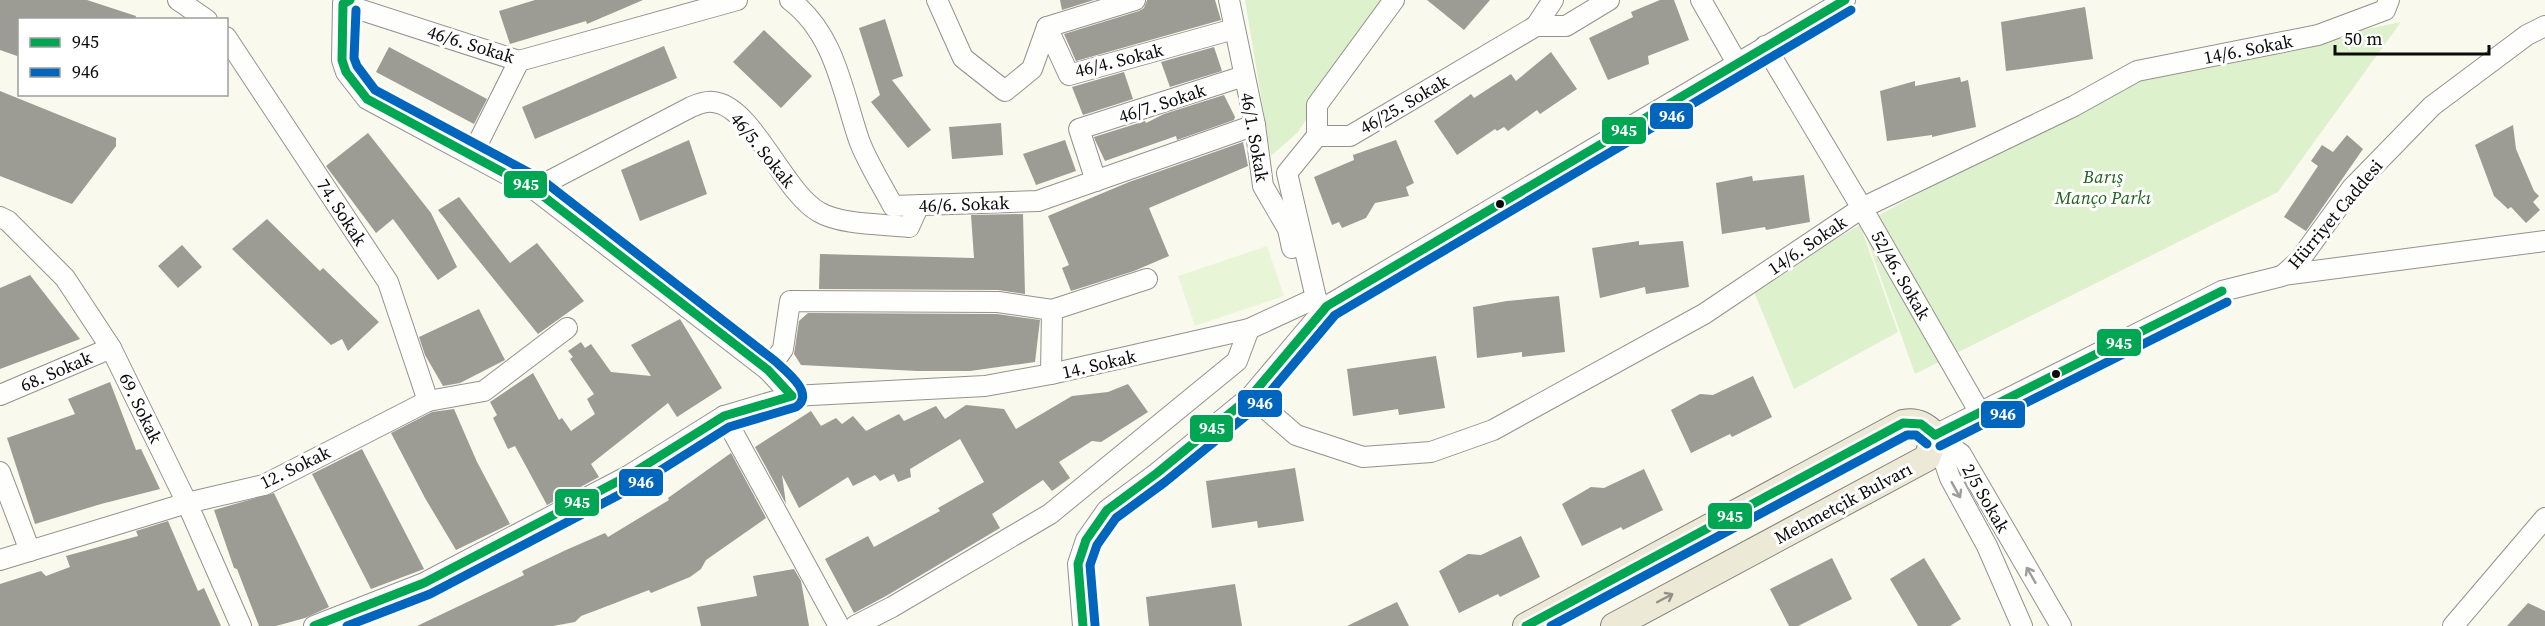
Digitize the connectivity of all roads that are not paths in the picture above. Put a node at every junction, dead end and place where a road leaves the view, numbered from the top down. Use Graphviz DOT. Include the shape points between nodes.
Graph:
graph roads {
  1 [pos="178,0"];
  2 [pos="737,0"];
  3 [pos="790,0"];
  4 [pos="937,0"];
  5 [pos="1135,0"];
  6 [pos="1229,0"];
  7 [pos="1394,0"];
  8 [pos="1554,0"];
  9 [pos="1610,0"];
  10 [pos="1701,0"];
  11 [pos="1845,0"];
  12 [pos="347,2"];
  13 [pos="2387,5"];
  14 [pos="204,18"];
  15 [pos="1536,26"];
  16 [pos="2545,26"];
  17 [pos="1047,27"];
  18 [pos="1234,29"];
  19 [pos="228,40"];
  20 [pos="1765,46"];
  21 [pos="519,61"];
  22 [pos="1737,63"];
  23 [pos="1244,76"];
  24 [pos="1255,125"];
  25 [pos="1317,136"];
  26 [pos="472,155"];
  27 [pos="1096,181"];
  28 [pos="534,189"];
  29 [pos="919,205"];
  30 [pos="1862,208"];
  31 [pos="3,223"];
  32 [pos="2545,241"];
  33 [pos="2282,276"];
  34 [pos="1147,279"];
  35 [pos="1316,302"];
  36 [pos="1052,310"];
  37 [pos="567,327"];
  38 [pos="1249,328"];
  39 [pos="111,348"];
  40 [pos="768,370"];
  41 [pos="1051,374"];
  42 [pos="0,395"];
  43 [pos="792,396"];
  44 [pos="1251,396"];
  45 [pos="428,401"];
  46 [pos="1980,413"];
  47 [pos="724,416"];
  48 [pos="1935,435"];
  49 [pos="0,472"];
  50 [pos="187,503"];
  51 [pos="2545,518"];
  52 [pos="30,551"];
  53 [pos="0,560"];
  54 [pos="241,626"];
  55 [pos="314,626"];
  56 [pos="838,626"];
  57 [pos="855,626"];
  58 [pos="1083,626"];
  59 [pos="1526,626"];
  60 [pos="1614,626"];
  61 [pos="2022,626"];
  62 [pos="2061,626"];
  63 [pos="2453,626"];
  1 -- 14 [label="street"];
  2 -- 21 [label="street, 46/6. Sokak"];
  3 -- 29 [label="street, 46/6. Sokak" via="823,36 860,142 893,206"];
  4 -- 17 [label="street" via="963,58 1005,91 1032,69"];
  5 -- 17 [label="street"];
  6 -- 18 [label="street, 46/1. Sokak"];
  7 -- 25 [label="street" via="1317,105"];
  8 -- 15 [label="street"];
  9 -- 15 [label="street" via="1566,26"];
  10 -- 22 [label="street"];
  11 -- 20 [label="street, 14. Sokak"];
  12 -- 21 [label="street, 46/6. Sokak"];
  12 -- 26 [label="street" via="342,60 346,72 367,99"];
  13 -- 30 [label="street, 14/6. Sokak" via="2318,35 2137,71 2074,106"];
  15 -- 25 [label="street, 46/25. Sokak" via="1350,136"];
  16 -- 33 [label="street, Hürriyet Caddesi" via="2527,35 2432,106 2352,188 2299,261"];
  17 -- 18 [label="street, 46/4. Sokak" via="1069,75"];
  18 -- 23 [label="street, 46/1. Sokak"];
  19 -- 45 [label="street, 74. Sokak" via="388,282"];
  20 -- 22 [label="street, 14. Sokak"];
  20 -- 30 [label="street, 52/46. Sokak"];
  21 -- 26 [label="street"];
  22 -- 35 [label="street, 14. Sokak"];
  23 -- 24 [label="street, 46/1. Sokak"];
  23 -- 27 [label="street, 46/7. Sokak" via="1079,129"];
  24 -- 27 [label="street, 46/6. Sokak"];
  24 -- 35 [label="street, 46/1. Sokak" via="1263,186 1288,229"];
  25 -- 35 [label="street" via="1287,173"];
  26 -- 28 [label="street"];
  27 -- 29 [label="street, 46/6. Sokak" via="1038,201"];
  28 -- 29 [label="street, 46/5. Sokak" via="691,107 713,102 727,106 745,121 802,200 825,216 909,227"];
  28 -- 40 [label="street"];
  30 -- 44 [label="street, 14/6. Sokak" via="1704,314 1493,430 1431,452 1363,457 1296,435"];
  30 -- 46 [label="street, 52/46. Sokak"];
  31 -- 39 [label="street, 69. Sokak" via="65,278"];
  32 -- 33 [label="street"];
  33 -- 46 [label="street, Hürriyet Caddesi" via="2222,291"];
  34 -- 36 [label="street"];
  35 -- 38 [label="street, 14. Sokak"];
  35 -- 44 [label="street"];
  36 -- 40 [label="street" via="998,303 790,301 783,349"];
  36 -- 41 [label="street"];
  37 -- 45 [label="street, 12. Sokak" via="484,391"];
  38 -- 41 [label="street, 14. Sokak"];
  38 -- 57 [label="street" via="1237,361 1050,513"];
  39 -- 42 [label="street, 68. Sokak"];
  39 -- 50 [label="street, 69. Sokak"];
  40 -- 43 [label="street"];
  41 -- 43 [label="street, 14. Sokak" via="985,386"];
  43 -- 47 [label="street, 14. Sokak"];
  44 -- 58 [label="street" via="1107,510 1086,540 1078,564"];
  45 -- 50 [label="street, 12. Sokak" via="264,485"];
  46 -- 48 [label="street, Hürriyet Caddesi"];
  47 -- 55 [label="street, 14. Sokak" via="628,476 424,583"];
  47 -- 56 [label="street"];
  48 -- 59 [label="main road" via="1917,422 1903,423"];
  60 -- 48 [label="main road, Mehmetçik Bulvarı, one-way" via="1927,458"];
  48 -- 61 [label="street, 2/5 Sokak, one-way" via="1950,478 1987,546"];
  62 -- 48 [label="street, 2/5 Sokak, one-way" via="1961,454"];
  49 -- 52 [label="street"];
  50 -- 52 [label="street, 12. Sokak"];
  50 -- 54 [label="street, 69. Sokak"];
  51 -- 63 [label="street"];
  52 -- 53 [label="street, 12. Sokak"];
}
